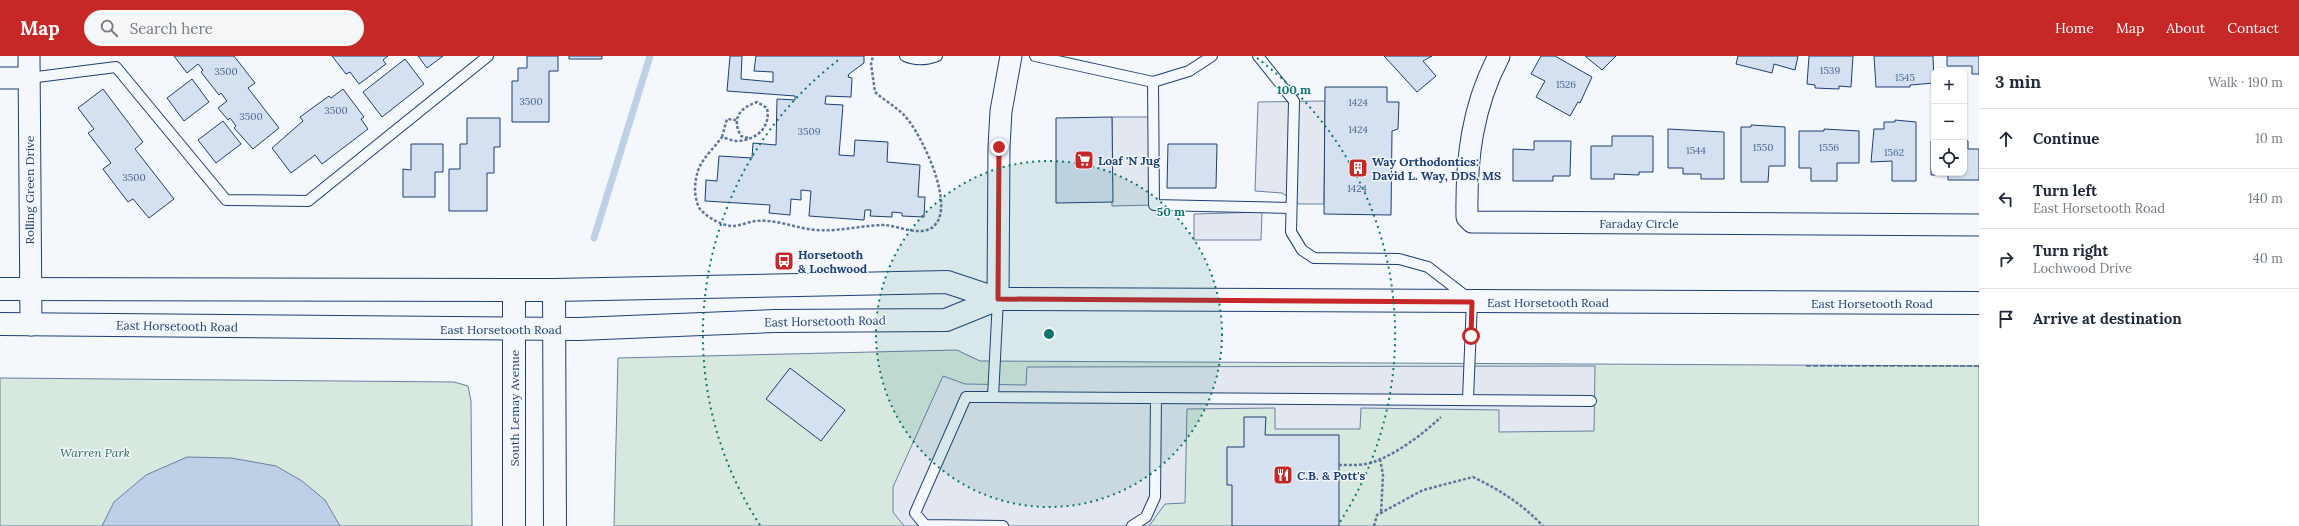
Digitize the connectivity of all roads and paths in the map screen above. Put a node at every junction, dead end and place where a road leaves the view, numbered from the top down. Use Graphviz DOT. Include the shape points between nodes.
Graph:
graph roads {
  1 [pos="29,56"];
  2 [pos="488,56"];
  3 [pos="873,56"];
  4 [pos="905,56"];
  5 [pos="937,56"];
  6 [pos="1010,56"];
  7 [pos="1035,56"];
  8 [pos="1212,56"];
  9 [pos="1258,56"];
  10 [pos="1499,56"];
  11 [pos="0,78"];
  12 [pos="29,78"];
  13 [pos="1153,82"];
  14 [pos="737,120"];
  15 [pos="722,137"];
  16 [pos="748,138"];
  17 [pos="1290,208"];
  18 [pos="1979,224"];
  19 [pos="0,289"];
  20 [pos="30,289"];
  21 [pos="514,290"];
  22 [pos="554,290"];
  23 [pos="998,299"];
  24 [pos="1472,302"];
  25 [pos="1979,303"];
  26 [pos="0,324"];
  27 [pos="30,324"];
  28 [pos="514,328"];
  29 [pos="554,330"];
  30 [pos="993,397"];
  31 [pos="1156,398"];
  32 [pos="1464,399"];
  33 [pos="1591,401"];
  34 [pos="1380,459"];
  35 [pos="1339,465"];
  36 [pos="1381,514"];
  37 [pos="514,526"];
  38 [pos="555,526"];
  39 [pos="1003,526"];
  40 [pos="1132,526"];
  41 [pos="1374,526"];
  42 [pos="1543,526"];
  1 -- 12 [label="street, Rolling Green Drive"];
  2 -- 12 [label="lane" via="308,201 226,200 116,67"];
  3 -- 15 [label="path" via="871,64 875,92 904,115 921,139 940,190 942,211 936,224 926,230 871,225 839,230 816,230 777,222 756,221 732,226 714,221 700,208 695,194 696,174 706,156"];
  4 -- 5 [label="lane" via="916,60 927,60"];
  6 -- 23 [label="street" via="999,147"];
  7 -- 13 [label="lane"];
  8 -- 13 [label="lane" via="1189,71"];
  9 -- 17 [label="lane" via="1294,101"];
  10 -- 18 [label="street, Faraday Circle" via="1484,86 1474,116 1469,147 1467,217 1472,222"];
  11 -- 12 [label="street"];
  12 -- 20 [label="street, Rolling Green Drive"];
  13 -- 17 [label="lane" via="1154,205"];
  14 -- 15 [label="path" via="727,119"];
  14 -- 16 [label="path" via="736,128 741,136"];
  14 -- 16 [label="path" via="738,115 747,106 757,102 767,108 769,118 763,130"];
  15 -- 16 [label="path" via="737,141"];
  17 -- 24 [label="lane" via="1291,232 1302,250 1314,258 1399,259 1414,263 1428,267"];
  19 -- 20 [label="main road, East Horsetooth Road"];
  20 -- 21 [label="main road, East Horsetooth Road"];
  20 -- 27 [label="street, Rolling Green Drive"];
  21 -- 22 [label="main road, East Horsetooth Road"];
  21 -- 28 [label="main road, South Lemay Avenue"];
  22 -- 23 [label="main road, East Horsetooth Road" via="947,282"];
  22 -- 29 [label="main road"];
  23 -- 24 [label="main road, East Horsetooth Road"];
  23 -- 29 [label="main road, East Horsetooth Road" via="946,320 775,321"];
  23 -- 30 [label="lane"];
  24 -- 25 [label="main road, East Horsetooth Road"];
  24 -- 32 [label="lane"];
  26 -- 27 [label="main road, East Horsetooth Road"];
  27 -- 28 [label="main road, East Horsetooth Road"];
  28 -- 29 [label="main road, East Horsetooth Road"];
  28 -- 37 [label="main road, South Lemay Avenue"];
  29 -- 38 [label="main road"];
  30 -- 31 [label="lane"];
  30 -- 39 [label="lane" via="966,397 915,513 925,525"];
  31 -- 32 [label="lane"];
  31 -- 40 [label="lane" via="1155,497 1146,517"];
  32 -- 33 [label="lane"];
  32 -- 34 [label="path" via="1430,427"];
  34 -- 35 [label="path" via="1355,466"];
  34 -- 36 [label="path" via="1383,475"];
  36 -- 41 [label="path" via="1377,515"];
  36 -- 42 [label="path" via="1423,490 1473,477 1500,490 1530,512"];
}
